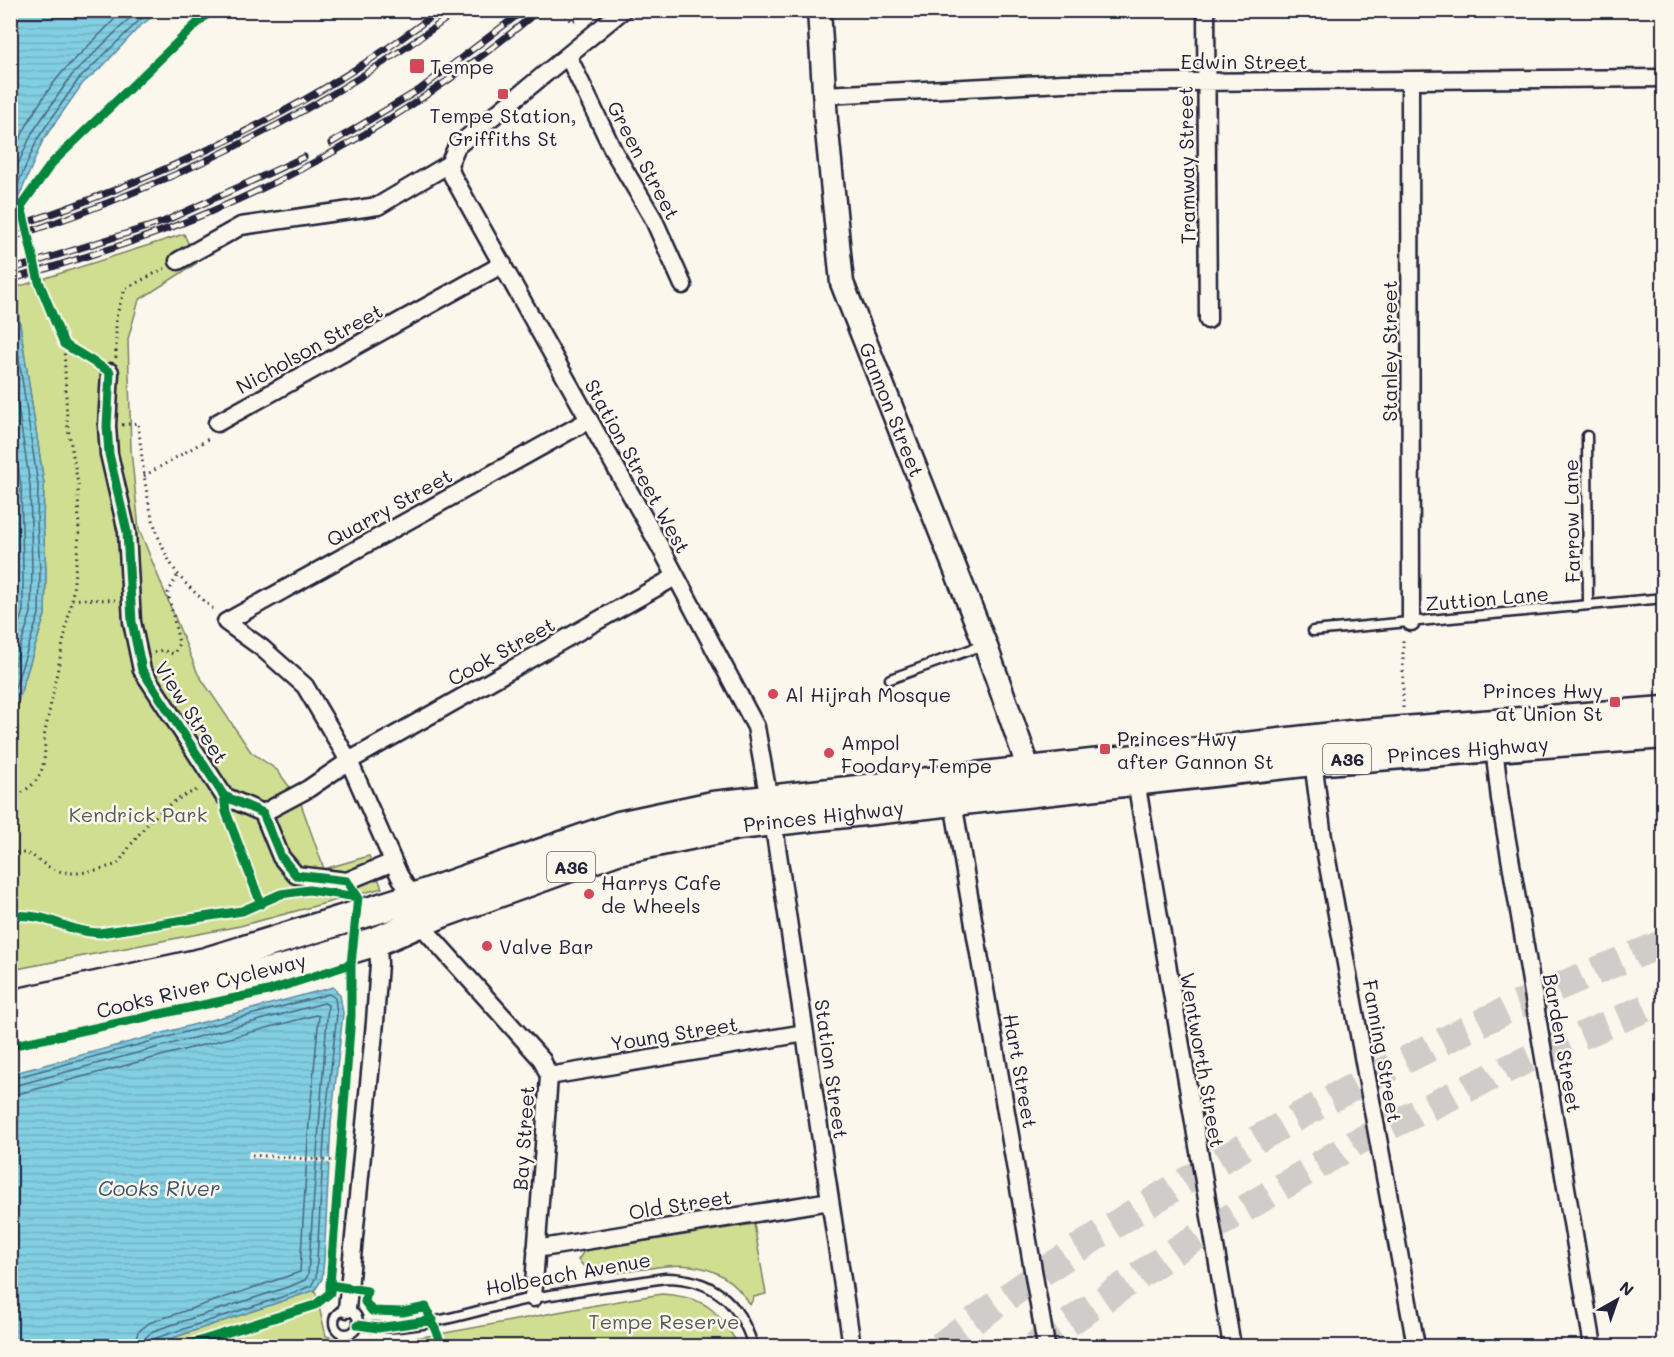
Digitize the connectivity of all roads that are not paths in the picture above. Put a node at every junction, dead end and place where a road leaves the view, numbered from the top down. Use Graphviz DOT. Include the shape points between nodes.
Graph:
graph roads {
  1 [pos="623,10"];
  2 [pos="819,10"];
  3 [pos="1206,10"];
  4 [pos="568,56"];
  5 [pos="1664,78"];
  6 [pos="1410,81"];
  7 [pos="1206,82"];
  8 [pos="825,95"];
  9 [pos="449,164"];
  10 [pos="178,261"];
  11 [pos="503,264"];
  12 [pos="682,285"];
  13 [pos="1208,320"];
  14 [pos="110,372"];
  15 [pos="589,420"];
  16 [pos="217,423"];
  17 [pos="1587,436"];
  18 [pos="675,577"];
  19 [pos="1664,598"];
  20 [pos="1588,605"];
  21 [pos="1407,622"];
  22 [pos="1313,631"];
  23 [pos="241,632"];
  24 [pos="985,644"];
  25 [pos="890,679"];
  26 [pos="1664,711"];
  27 [pos="1664,734"];
  28 [pos="1494,747"];
  29 [pos="349,760"];
  30 [pos="1313,762"];
  31 [pos="1030,781"];
  32 [pos="1136,781"];
  33 [pos="953,802"];
  34 [pos="771,809"];
  35 [pos="263,813"];
  36 [pos="393,862"];
  37 [pos="376,910"];
  38 [pos="416,910"];
  39 [pos="377,940"];
  40 [pos="10,1005"];
  41 [pos="10,1029"];
  42 [pos="805,1033"];
  43 [pos="549,1076"];
  44 [pos="830,1201"];
  45 [pos="536,1249"];
  46 [pos="532,1298"];
  47 [pos="347,1310"];
  48 [pos="358,1324"];
  49 [pos="344,1334"];
  50 [pos="341,1347"];
  51 [pos="753,1347"];
  52 [pos="852,1347"];
  53 [pos="1046,1347"];
  54 [pos="1232,1347"];
  55 [pos="1416,1347"];
  56 [pos="1593,1347"];
  1 -- 4 [label="street"];
  2 -- 8 [label="street, Gannon Street"];
  3 -- 7 [label="street, Tramway Street"];
  4 -- 9 [label="street" via="457,146"];
  4 -- 12 [label="street, Green Street" via="614,152 653,218"];
  5 -- 6 [label="street, Edwin Street"];
  6 -- 7 [label="street, Edwin Street"];
  6 -- 21 [label="street, Stanley Street"];
  7 -- 8 [label="street, Edwin Street" via="1063,83"];
  7 -- 13 [label="street, Tramway Street"];
  8 -- 24 [label="street, Gannon Street" via="842,283"];
  9 -- 10 [label="street" via="378,206 241,226"];
  9 -- 11 [label="street, Station Street West"];
  11 -- 15 [label="street, Station Street West"];
  11 -- 16 [label="street, Nicholson Street"];
  14 -- 35 [label="street, View Street" via="109,454 127,531 131,601 142,670 224,796"];
  15 -- 18 [label="street, Station Street West"];
  15 -- 23 [label="street, Quarry Street" via="226,622"];
  17 -- 20 [label="lane, Farrow Lane"];
  18 -- 29 [label="street, Cook Street"];
  18 -- 34 [label="street, Station Street West" via="756,727"];
  19 -- 20 [label="lane, Zuttion Lane"];
  20 -- 21 [label="lane, Zuttion Lane"];
  21 -- 22 [label="lane, Zuttion Lane"];
  23 -- 29 [label="street, Bay Street" via="305,686"];
  24 -- 25 [label="lane"];
  24 -- 31 [label="street, Gannon Street"];
  26 -- 31 [label="highway, Princes Highway / A36" via="1351,735"];
  27 -- 28 [label="highway, Princes Highway / A36"];
  28 -- 30 [label="highway, Princes Highway / A36"];
  28 -- 56 [label="street, Barden Street"];
  29 -- 35 [label="street" via="308,789"];
  29 -- 36 [label="street, Bay Street"];
  30 -- 32 [label="highway, Princes Highway / A36"];
  30 -- 55 [label="street, Fanning Street" via="1323,838"];
  31 -- 32 [label="highway, Princes Highway / A36"];
  31 -- 33 [label="highway, Princes Highway / A36"];
  31 -- 34 [label="highway, Princes Highway / A36"];
  32 -- 54 [label="street, Wentworth Street"];
  33 -- 34 [label="highway, Princes Highway / A36"];
  33 -- 53 [label="street, Hart Street"];
  34 -- 38 [label="highway, Princes Highway / A36"];
  34 -- 42 [label="street, Station Street"];
  35 -- 36 [label="street" via="281,857 296,875 348,881"];
  36 -- 38 [label="street, Bay Street"];
  37 -- 38 [label="highway, Princes Highway / A36"];
  37 -- 39 [label="street"];
  37 -- 40 [label="highway, Princes Highway / A36" via="206,962"];
  38 -- 39 [label="highway, Princes Highway / A36"];
  38 -- 43 [label="street, Bay Street" via="542,1060"];
  39 -- 41 [label="highway, Princes Highway / A36" via="288,968"];
  39 -- 47 [label="street" via="375,1022"];
  42 -- 43 [label="street, Young Street"];
  42 -- 44 [label="street, Station Street"];
  43 -- 45 [label="street, Bay Street"];
  44 -- 45 [label="street, Old Street"];
  44 -- 52 [label="street, Station Street"];
  45 -- 46 [label="street, Bay Street"];
  46 -- 48 [label="lane, Holbeach Avenue" via="433,1320 378,1328"];
  46 -- 51 [label="lane, Holbeach Avenue" via="684,1278 726,1298 742,1319"];
  47 -- 48 [label="lane" via="355,1313"];
  47 -- 49 [label="lane" via="334,1319 337,1331"];
  48 -- 49 [label="lane" via="355,1331"];
  49 -- 50 [label="lane"];
}
